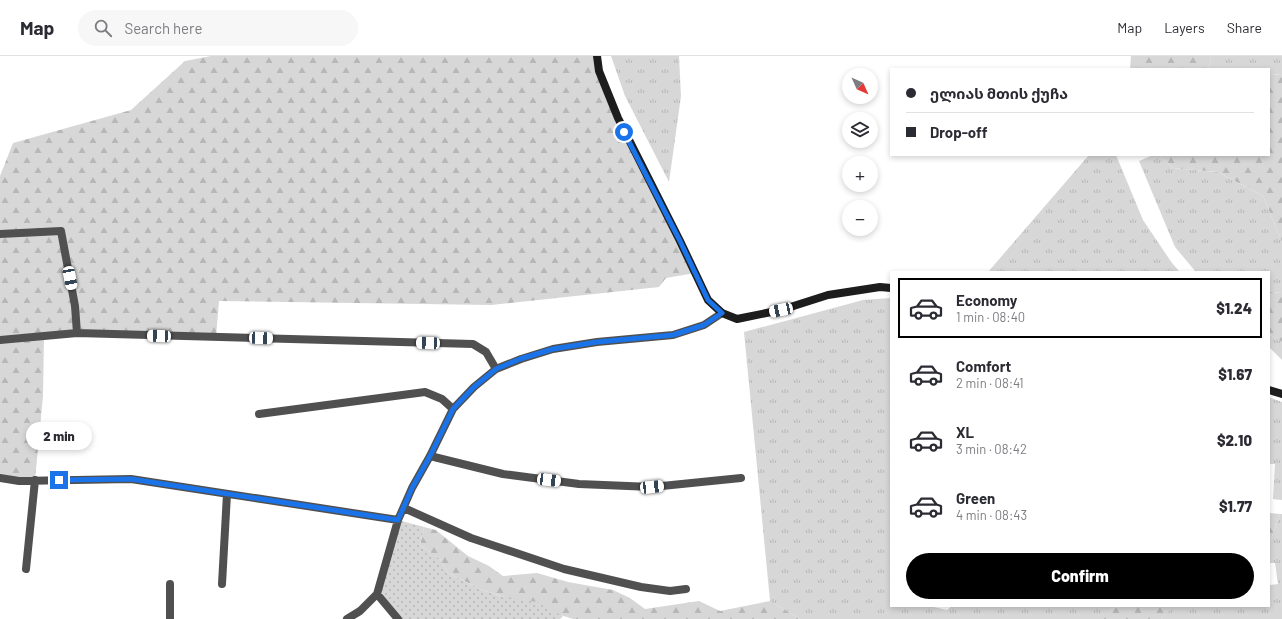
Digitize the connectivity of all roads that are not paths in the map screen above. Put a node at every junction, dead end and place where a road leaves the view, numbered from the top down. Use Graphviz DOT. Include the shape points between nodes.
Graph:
graph roads {
  1 [pos="597,56"];
  2 [pos="0,234"];
  3 [pos="890,288"];
  4 [pos="722,313"];
  5 [pos="77,333"];
  6 [pos="0,340"];
  7 [pos="496,369"];
  8 [pos="1270,390"];
  9 [pos="1282,394"];
  10 [pos="453,409"];
  11 [pos="259,414"];
  12 [pos="430,456"];
  13 [pos="0,478"];
  14 [pos="741,478"];
  15 [pos="35,480"];
  16 [pos="227,494"];
  17 [pos="404,508"];
  18 [pos="398,520"];
  19 [pos="26,569"];
  20 [pos="170,584"];
  21 [pos="222,584"];
  22 [pos="686,590"];
  23 [pos="377,594"];
  24 [pos="170,619"];
  25 [pos="347,619"];
  26 [pos="398,619"];
  1 -- 4 [label="street" via="599,71 621,125 708,300"];
  2 -- 5 [label="street" via="61,231 75,306"];
  3 -- 4 [label="street" via="880,287 828,295 781,310 737,319"];
  4 -- 7 [label="street" via="704,325 673,335 553,349"];
  5 -- 6 [label="street"];
  5 -- 7 [label="street" via="473,344 486,352"];
  7 -- 10 [label="street"];
  8 -- 9 [label="street"];
  10 -- 11 [label="street" via="442,399 425,392"];
  10 -- 12 [label="street"];
  12 -- 14 [label="street" via="503,474 579,484 652,487"];
  12 -- 17 [label="street"];
  13 -- 15 [label="street"];
  15 -- 16 [label="street" via="131,479"];
  15 -- 19 [label="street"];
  16 -- 18 [label="street"];
  16 -- 21 [label="street"];
  17 -- 18 [label="street"];
  17 -- 22 [label="street" via="471,538 564,569 641,587 670,591"];
  18 -- 23 [label="street"];
  20 -- 24 [label="street"];
  23 -- 25 [label="street" via="360,611"];
  23 -- 26 [label="street"];
}
